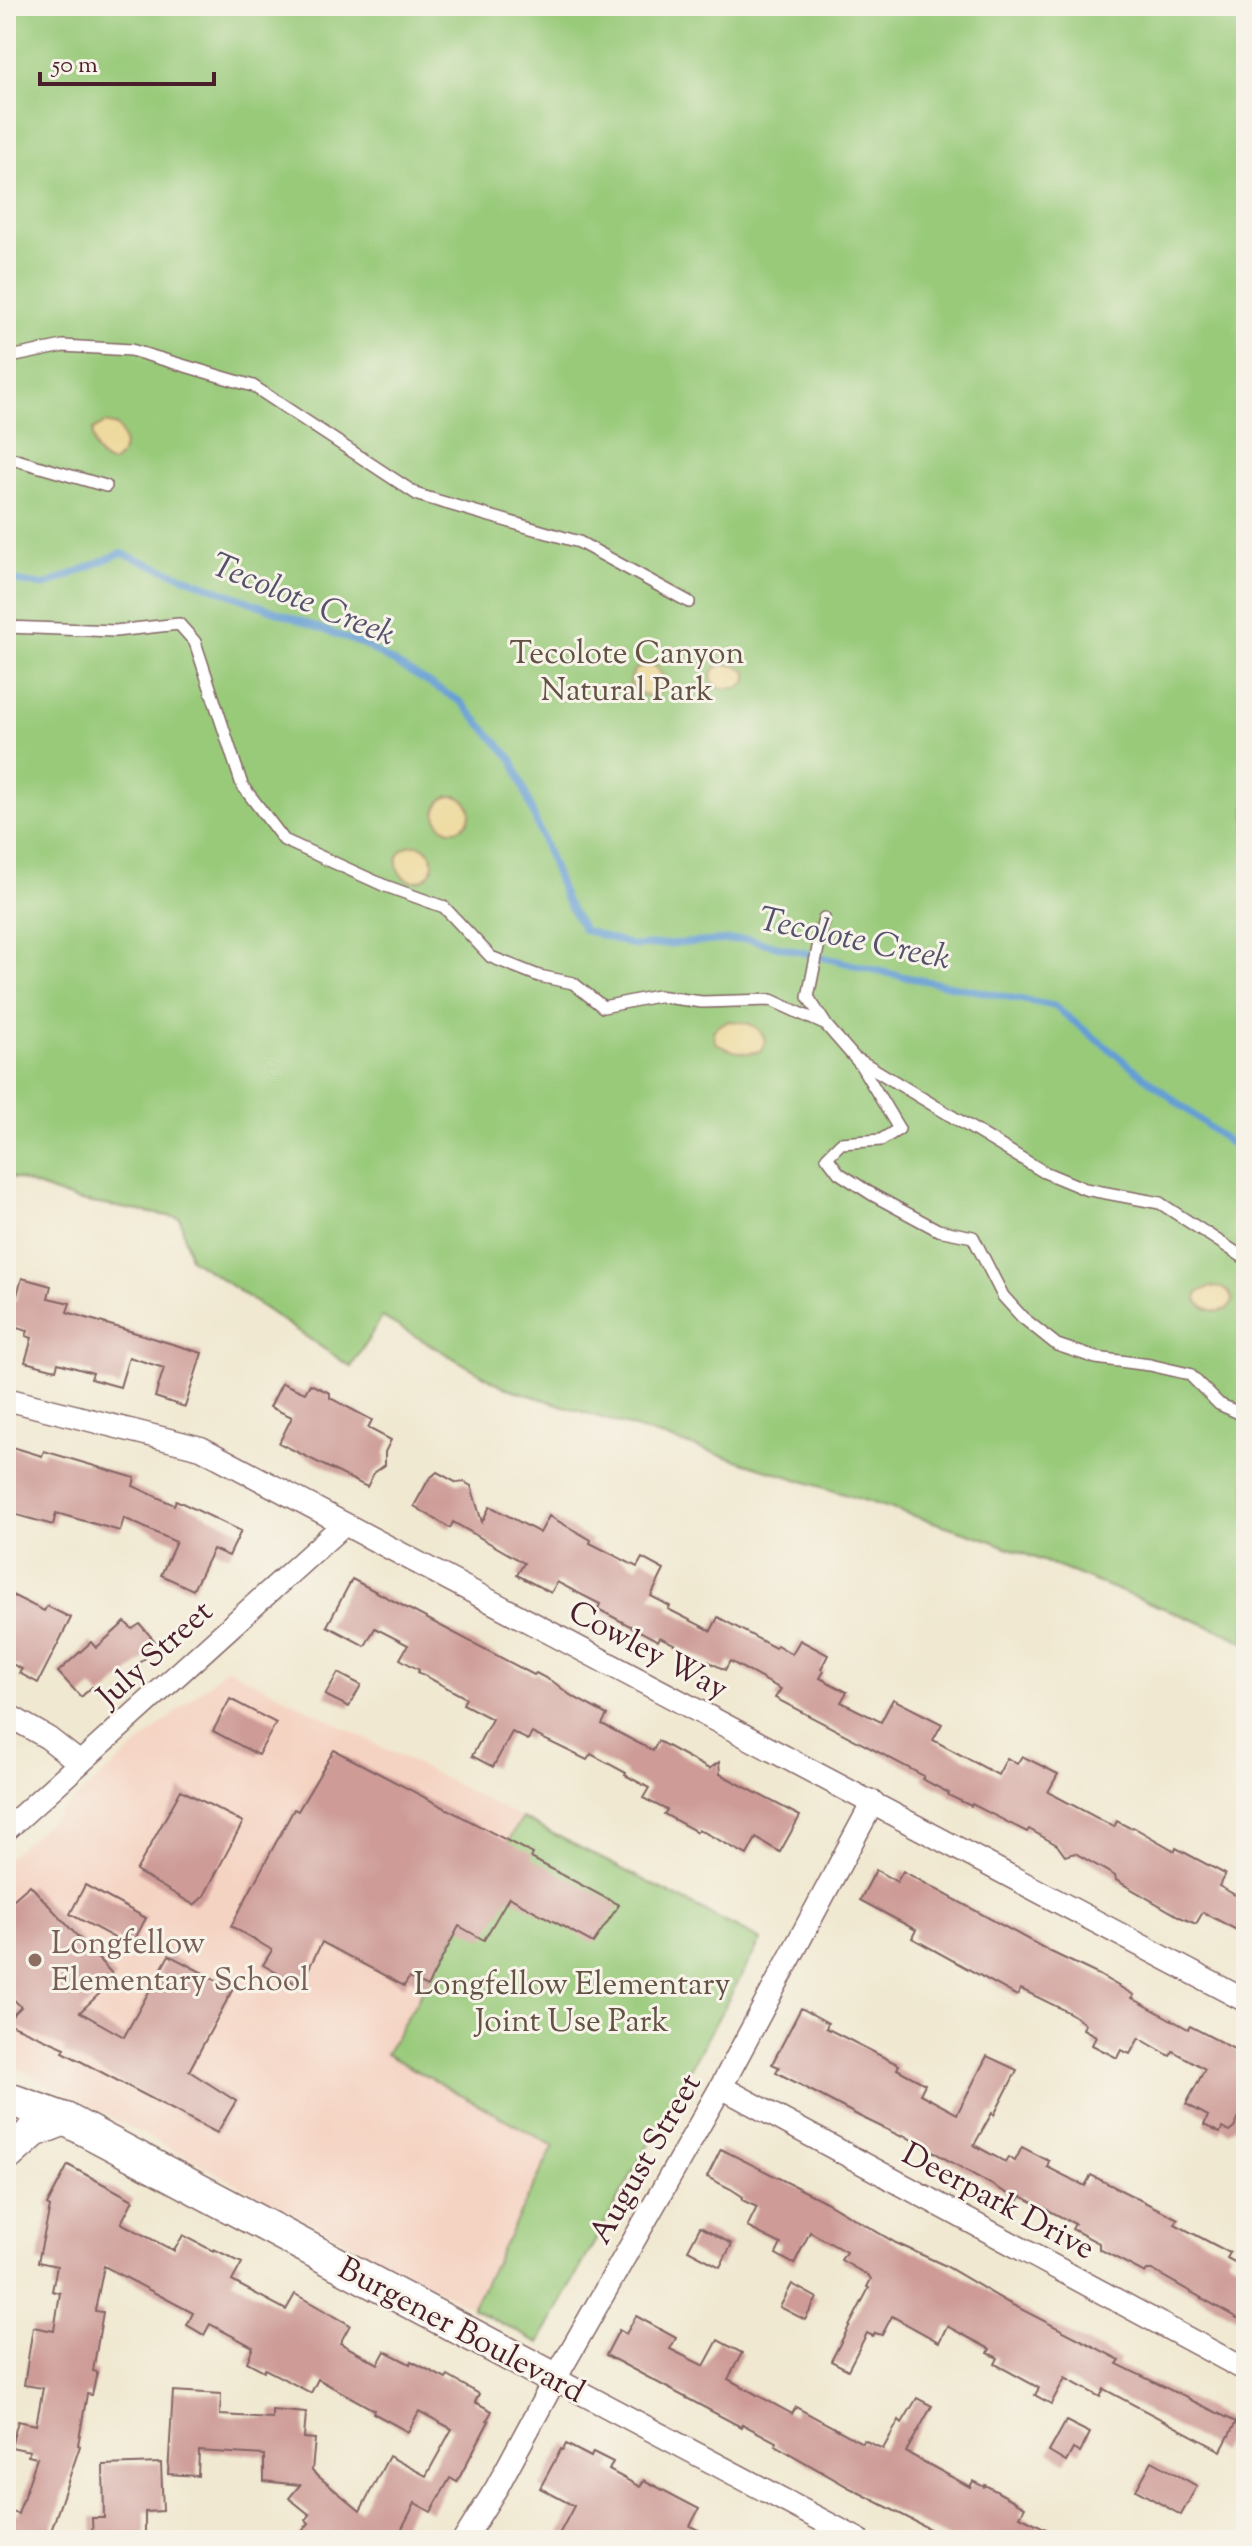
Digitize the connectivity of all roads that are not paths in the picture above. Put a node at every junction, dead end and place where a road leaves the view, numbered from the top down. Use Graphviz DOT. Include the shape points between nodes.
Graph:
graph roads {
  1 [pos="6,358"];
  2 [pos="6,457"];
  3 [pos="106,486"];
  4 [pos="689,602"];
  5 [pos="6,627"];
  6 [pos="824,918"];
  7 [pos="826,1025"];
  8 [pos="854,1057"];
  9 [pos="1246,1259"];
  10 [pos="6,1399"];
  11 [pos="1246,1410"];
  12 [pos="344,1524"];
  13 [pos="6,1714"];
  14 [pos="80,1763"];
  15 [pos="873,1802"];
  16 [pos="6,1830"];
  17 [pos="1246,2001"];
  18 [pos="6,2074"];
  19 [pos="721,2087"];
  20 [pos="6,2098"];
  21 [pos="65,2119"];
  22 [pos="6,2156"];
  23 [pos="1246,2370"];
  24 [pos="555,2379"];
  25 [pos="464,2540"];
  26 [pos="859,2540"];
  1 -- 4 [label="lane" via="63,346 131,350 253,386 418,495 579,542"];
  2 -- 3 [label="lane"];
  5 -- 7 [label="lane" via="115,631 179,624 195,642 242,785 284,840 444,907 491,957 573,983 603,1007 657,996 702,1002 771,1000"];
  6 -- 7 [label="lane" via="808,997"];
  7 -- 8 [label="lane"];
  8 -- 9 [label="lane" via="1044,1172 1085,1189 1160,1203"];
  8 -- 11 [label="lane" via="899,1129 881,1140 841,1143 827,1157 839,1173 938,1230 973,1237 1003,1296 1057,1345 1096,1358 1189,1374 1219,1404 1239,1413"];
  10 -- 12 [label="street, Cowley Way" via="201,1448"];
  12 -- 14 [label="street, July Street"];
  12 -- 15 [label="street, Cowley Way"];
  13 -- 14 [label="street"];
  14 -- 16 [label="street, July Street"];
  15 -- 17 [label="street, Cowley Way"];
  15 -- 19 [label="street, August Street"];
  18 -- 21 [label="street, Burgener Boulevard"];
  19 -- 23 [label="street, Deerpark Drive"];
  19 -- 24 [label="street, August Street"];
  20 -- 21 [label="street, Burgener Boulevard"];
  21 -- 22 [label="street" via="34,2131"];
  21 -- 24 [label="street, Burgener Boulevard"];
  24 -- 25 [label="street, August Street"];
  24 -- 26 [label="street, Burgener Boulevard"];
}
